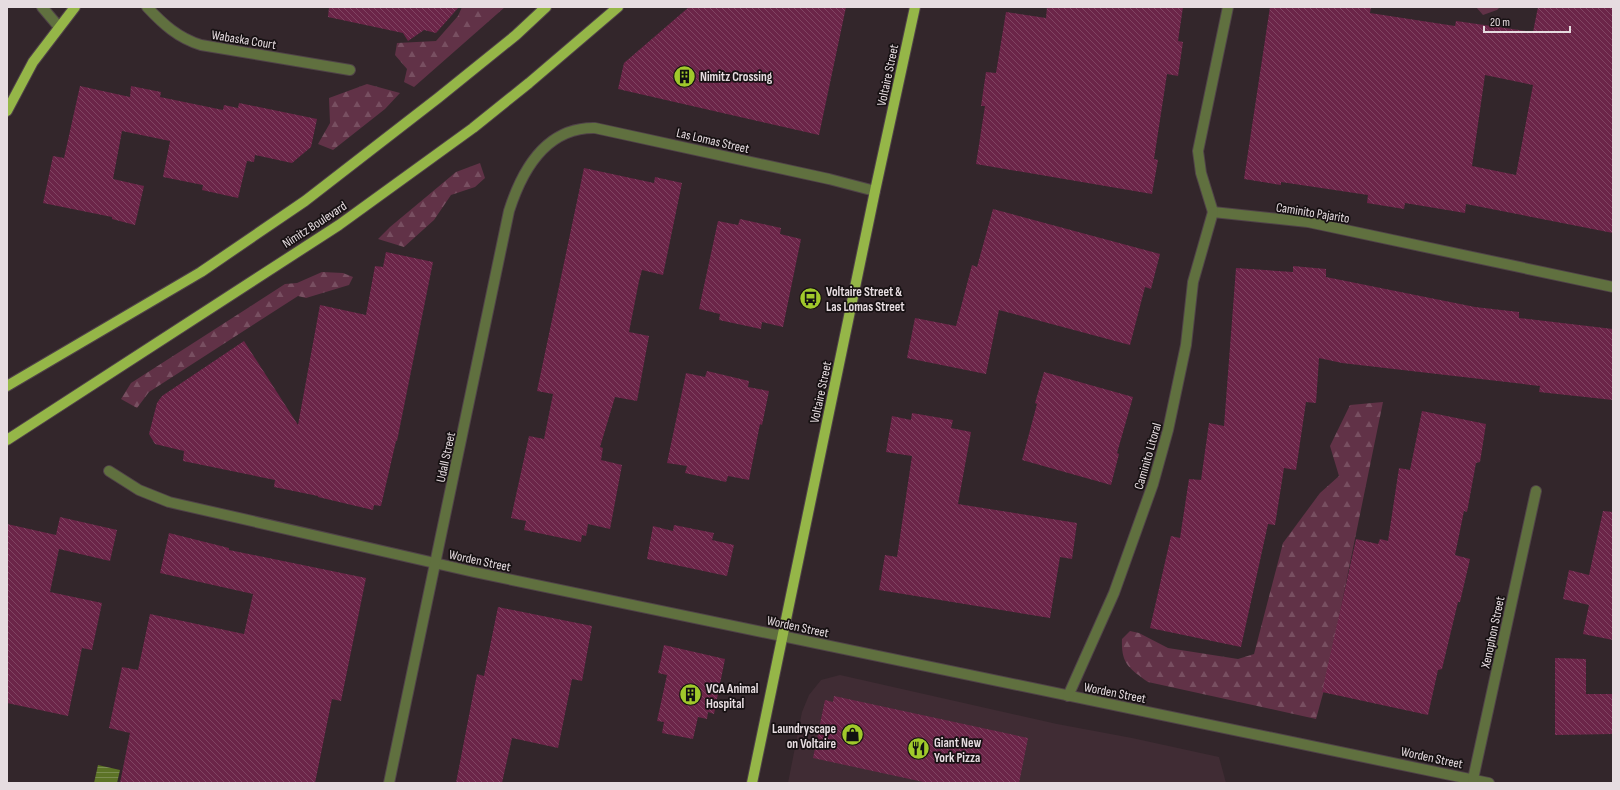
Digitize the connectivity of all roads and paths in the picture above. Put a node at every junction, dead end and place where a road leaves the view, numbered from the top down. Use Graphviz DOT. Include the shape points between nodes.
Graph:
graph roads {
  1 [pos="42,7"];
  2 [pos="75,7"];
  3 [pos="147,7"];
  4 [pos="546,7"];
  5 [pos="618,7"];
  6 [pos="916,7"];
  7 [pos="1228,7"];
  8 [pos="59,27"];
  9 [pos="350,70"];
  10 [pos="7,111"];
  11 [pos="546,145"];
  12 [pos="875,191"];
  13 [pos="1213,212"];
  14 [pos="1613,287"];
  15 [pos="7,386"];
  16 [pos="7,440"];
  17 [pos="109,471"];
  18 [pos="1536,491"];
  19 [pos="436,564"];
  20 [pos="782,636"];
  21 [pos="1068,696"];
  22 [pos="1472,779"];
  23 [pos="389,783"];
  24 [pos="752,783"];
  25 [pos="1489,783"];
  1 -- 8 [label="street"];
  2 -- 8 [label="main road"];
  3 -- 9 [label="street, Wabaska Court" via="165,26 188,41"];
  4 -- 15 [label="main road, Nimitz Boulevard" via="457,84 305,201 201,272"];
  5 -- 16 [label="main road, Nimitz Boulevard" via="472,128 339,225"];
  6 -- 12 [label="main road, Voltaire Street"];
  7 -- 13 [label="street" via="1198,151 1201,173"];
  8 -- 10 [label="main road" via="33,62"];
  11 -- 12 [label="street, Las Lomas Street" via="567,132 586,128 606,130"];
  11 -- 19 [label="street, Udall Street" via="524,174 509,211"];
  12 -- 20 [label="main road, Voltaire Street"];
  13 -- 14 [label="street, Caminito Pajarito" via="1308,222"];
  13 -- 21 [label="street, Caminito Litoral" via="1193,282 1186,346 1168,430 1153,484 1114,593"];
  17 -- 19 [label="street, Worden Street" via="139,490 169,502"];
  18 -- 22 [label="street, Xenophon Street"];
  19 -- 20 [label="street, Worden Street"];
  19 -- 23 [label="street, Udall Street"];
  20 -- 21 [label="street, Worden Street"];
  20 -- 24 [label="main road, Voltaire Street"];
  21 -- 22 [label="street, Worden Street"];
  22 -- 25 [label="street, Worden Street"];
}
